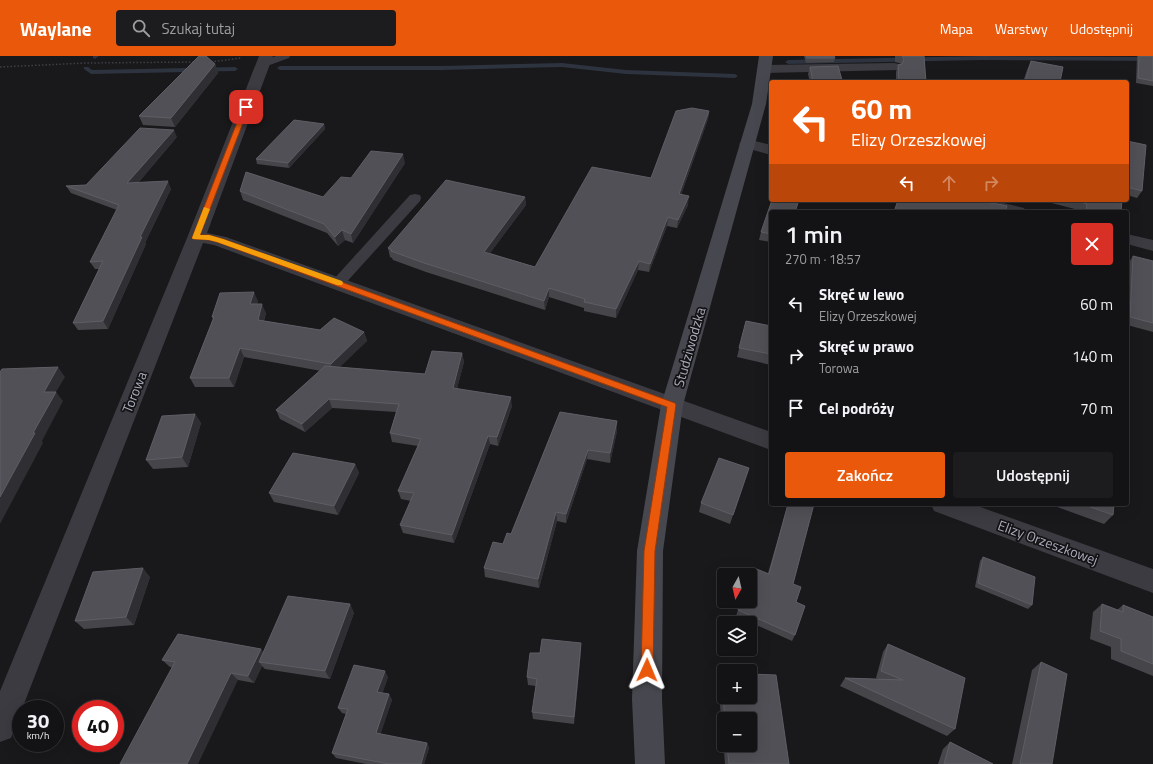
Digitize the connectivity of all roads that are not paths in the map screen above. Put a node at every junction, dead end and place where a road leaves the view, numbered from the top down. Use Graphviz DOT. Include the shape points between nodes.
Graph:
graph roads {
  1 [pos="285,56"];
  2 [pos="265,59"];
  3 [pos="766,63"];
  4 [pos="894,67"];
  5 [pos="747,144"];
  6 [pos="769,150"];
  7 [pos="415,198"];
  8 [pos="979,202"];
  9 [pos="1010,210"];
  10 [pos="196,238"];
  11 [pos="1129,240"];
  12 [pos="1153,246"];
  13 [pos="338,283"];
  14 [pos="672,405"];
  15 [pos="769,440"];
  16 [pos="948,506"];
  17 [pos="1153,581"];
  18 [pos="0,727"];
  19 [pos="650,764"];
  1 -- 2 [label="lane"];
  2 -- 10 [label="street, Torowa"];
  3 -- 4 [label="street"];
  3 -- 5 [label="street, Studziwodzka" via="759,104"];
  5 -- 6 [label="street"];
  5 -- 14 [label="street, Studziwodzka"];
  7 -- 13 [label="lane"];
  8 -- 9 [label="street"];
  10 -- 13 [label="street" via="220,241"];
  10 -- 18 [label="street, Torowa"];
  11 -- 12 [label="street"];
  13 -- 14 [label="street"];
  14 -- 15 [label="street"];
  14 -- 19 [label="street, Studziwodzka" via="650,551 647,699"];
  16 -- 17 [label="street, Elizy Orzeszkowej"];
}
